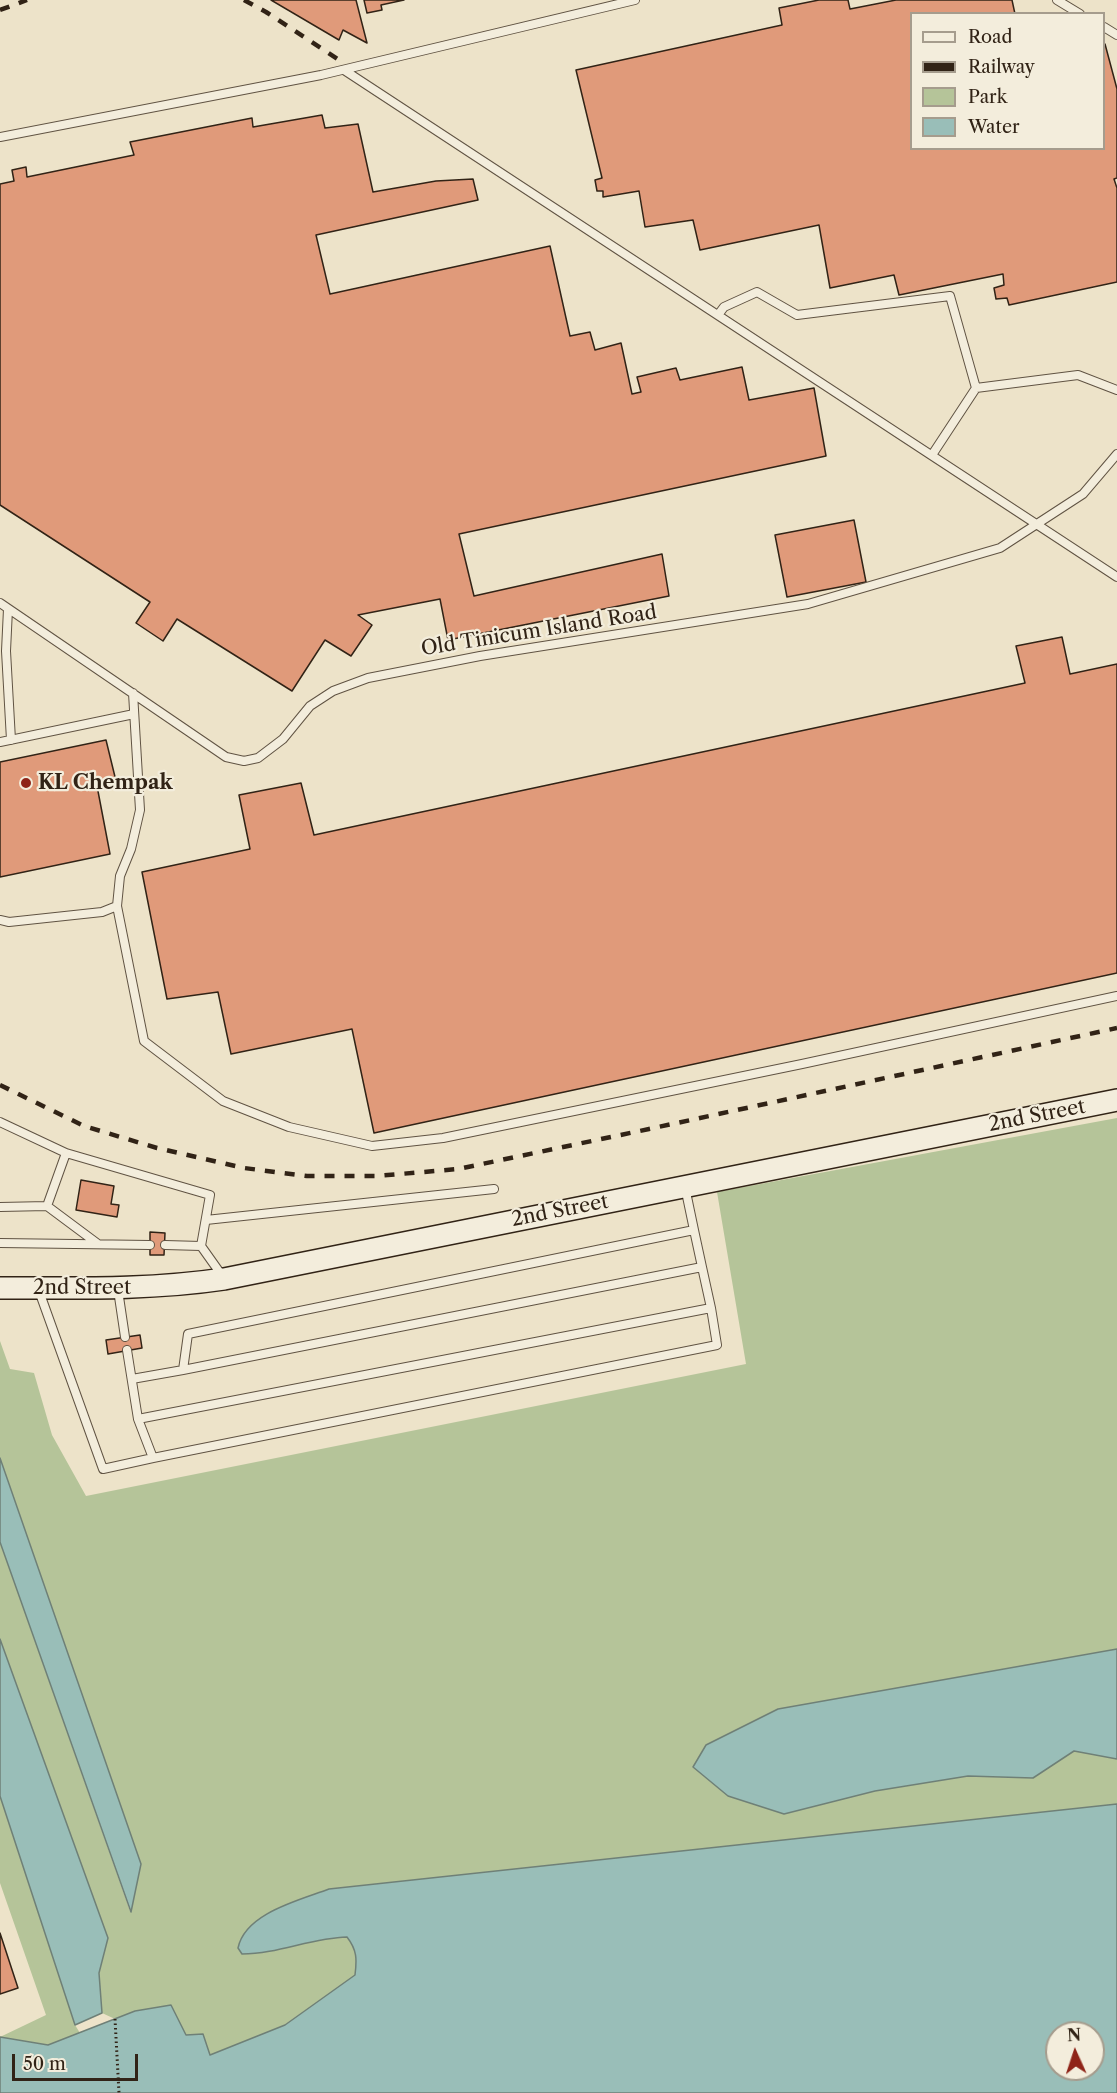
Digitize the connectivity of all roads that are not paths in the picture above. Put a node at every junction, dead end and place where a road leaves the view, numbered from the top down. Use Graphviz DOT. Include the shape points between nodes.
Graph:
graph roads {
  1 [pos="635,0"];
  2 [pos="1057,0"];
  3 [pos="1077,12"];
  4 [pos="344,70"];
  5 [pos="0,137"];
  6 [pos="718,315"];
  7 [pos="976,388"];
  8 [pos="1117,390"];
  9 [pos="1117,454"];
  10 [pos="932,455"];
  11 [pos="1038,525"];
  12 [pos="1117,577"];
  13 [pos="0,603"];
  14 [pos="8,609"];
  15 [pos="133,693"];
  16 [pos="134,714"];
  17 [pos="11,740"];
  18 [pos="0,742"];
  19 [pos="117,906"];
  20 [pos="0,920"];
  21 [pos="1117,996"];
  22 [pos="1117,1100"];
  23 [pos="0,1122"];
  24 [pos="66,1153"];
  25 [pos="685,1186"];
  26 [pos="494,1189"];
  27 [pos="47,1206"];
  28 [pos="0,1207"];
  29 [pos="206,1220"];
  30 [pos="694,1230"];
  31 [pos="0,1243"];
  32 [pos="98,1244"];
  33 [pos="150,1245"];
  34 [pos="165,1245"];
  35 [pos="201,1246"];
  36 [pos="702,1267"];
  37 [pos="224,1279"];
  38 [pos="0,1288"];
  39 [pos="39,1288"];
  40 [pos="118,1288"];
  41 [pos="711,1308"];
  42 [pos="125,1337"];
  43 [pos="127,1350"];
  44 [pos="183,1370"];
  45 [pos="132,1379"];
  46 [pos="138,1419"];
  47 [pos="153,1458"];
  1 -- 4 [label="lane"];
  2 -- 3 [label="lane"];
  4 -- 5 [label="lane"];
  4 -- 6 [label="lane"];
  6 -- 7 [label="lane" via="724,307 757,292 797,315 950,296"];
  6 -- 10 [label="lane"];
  7 -- 8 [label="lane" via="1078,375"];
  7 -- 10 [label="lane"];
  9 -- 11 [label="lane, Old Tinicum Island Road" via="1083,494"];
  10 -- 11 [label="lane"];
  11 -- 12 [label="lane"];
  11 -- 15 [label="lane, Old Tinicum Island Road" via="1000,548 808,604 480,656 368,678 333,691 310,706 283,739 258,758 244,761 226,757"];
  13 -- 14 [label="lane, Old Tinicum Island Road"];
  14 -- 15 [label="lane, Old Tinicum Island Road"];
  14 -- 17 [label="lane"];
  15 -- 16 [label="lane"];
  16 -- 17 [label="lane"];
  16 -- 19 [label="lane" via="140,810 120,876"];
  17 -- 18 [label="lane"];
  19 -- 20 [label="lane" via="102,912"];
  19 -- 21 [label="lane" via="144,1041 223,1101 289,1127 372,1146 443,1138"];
  22 -- 25 [label="street, 2nd Street"];
  23 -- 24 [label="lane"];
  24 -- 27 [label="lane"];
  24 -- 29 [label="lane" via="210,1195"];
  25 -- 30 [label="lane"];
  25 -- 37 [label="street, 2nd Street"];
  26 -- 29 [label="lane"];
  27 -- 28 [label="lane"];
  27 -- 32 [label="lane"];
  29 -- 35 [label="lane"];
  30 -- 36 [label="lane"];
  30 -- 44 [label="lane" via="188,1334"];
  31 -- 32 [label="lane"];
  32 -- 33 [label="lane"];
  34 -- 35 [label="lane"];
  35 -- 37 [label="lane"];
  36 -- 41 [label="lane"];
  36 -- 44 [label="lane"];
  37 -- 40 [label="street, 2nd Street"];
  38 -- 39 [label="street, 2nd Street"];
  39 -- 40 [label="street, 2nd Street"];
  39 -- 47 [label="lane" via="103,1469"];
  40 -- 42 [label="lane"];
  41 -- 46 [label="lane"];
  41 -- 47 [label="lane" via="717,1345"];
  43 -- 45 [label="lane"];
  44 -- 45 [label="lane"];
  45 -- 46 [label="lane"];
  46 -- 47 [label="lane"];
}
